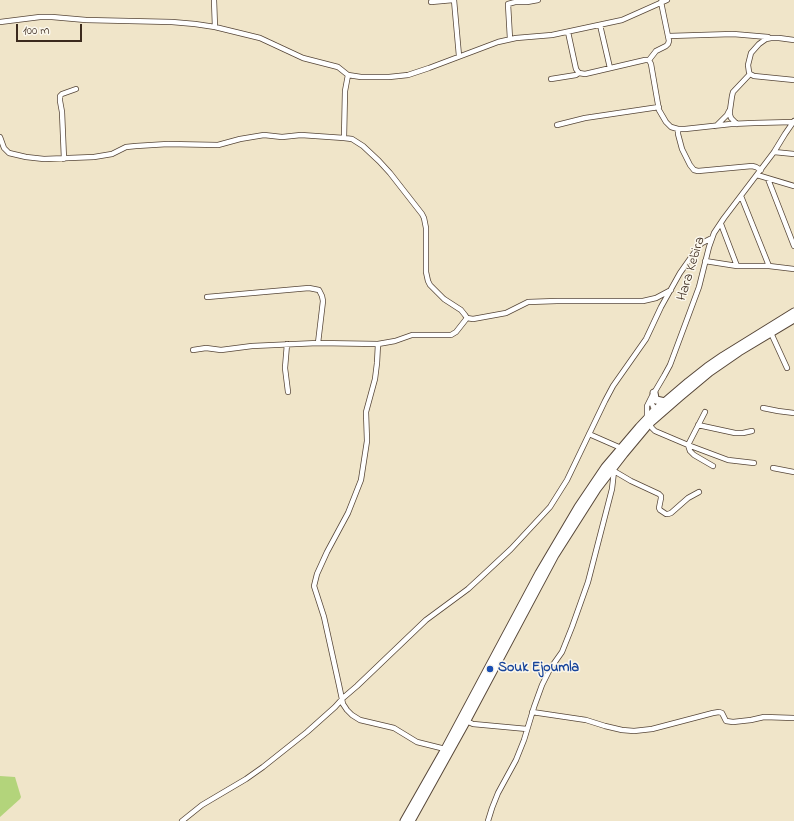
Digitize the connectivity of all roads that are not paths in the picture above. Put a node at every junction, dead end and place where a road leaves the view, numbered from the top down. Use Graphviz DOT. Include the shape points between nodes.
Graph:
graph roads {
  1 [pos="214,0"];
  2 [pos="453,0"];
  3 [pos="538,0"];
  4 [pos="667,0"];
  5 [pos="516,1"];
  6 [pos="432,2"];
  7 [pos="508,2"];
  8 [pos="661,2"];
  9 [pos="0,22"];
  10 [pos="600,25"];
  11 [pos="215,28"];
  12 [pos="568,32"];
  13 [pos="669,36"];
  14 [pos="771,38"];
  15 [pos="510,39"];
  16 [pos="794,40"];
  17 [pos="459,56"];
  18 [pos="649,60"];
  19 [pos="610,68"];
  20 [pos="580,73"];
  21 [pos="348,74"];
  22 [pos="750,74"];
  23 [pos="551,79"];
  24 [pos="794,80"];
  25 [pos="76,89"];
  26 [pos="659,107"];
  27 [pos="730,110"];
  28 [pos="794,122"];
  29 [pos="737,124"];
  30 [pos="556,125"];
  31 [pos="716,126"];
  32 [pos="678,129"];
  33 [pos="0,137"];
  34 [pos="344,138"];
  35 [pos="774,152"];
  36 [pos="794,154"];
  37 [pos="64,159"];
  38 [pos="761,170"];
  39 [pos="756,175"];
  40 [pos="768,179"];
  41 [pos="794,186"];
  42 [pos="741,196"];
  43 [pos="720,224"];
  44 [pos="712,238"];
  45 [pos="794,246"];
  46 [pos="705,261"];
  47 [pos="737,266"];
  48 [pos="769,266"];
  49 [pos="794,269"];
  50 [pos="671,290"];
  51 [pos="207,296"];
  52 [pos="794,312"];
  53 [pos="467,318"];
  54 [pos="794,319"];
  55 [pos="771,333"];
  56 [pos="318,343"];
  57 [pos="287,344"];
  58 [pos="378,344"];
  59 [pos="193,350"];
  60 [pos="787,368"];
  61 [pos="708,369"];
  62 [pos="288,392"];
  63 [pos="654,393"];
  64 [pos="665,402"];
  65 [pos="763,408"];
  66 [pos="705,412"];
  67 [pos="656,413"];
  68 [pos="794,414"];
  69 [pos="648,421"];
  70 [pos="698,424"];
  71 [pos="752,431"];
  72 [pos="589,434"];
  73 [pos="688,445"];
  74 [pos="621,448"];
  75 [pos="754,463"];
  76 [pos="713,466"];
  77 [pos="773,468"];
  78 [pos="610,469"];
  79 [pos="794,472"];
  80 [pos="699,492"];
  81 [pos="343,698"];
  82 [pos="336,706"];
  83 [pos="345,707"];
  84 [pos="532,712"];
  85 [pos="794,718"];
  86 [pos="463,720"];
  87 [pos="527,729"];
  88 [pos="444,749"];
  89 [pos="423,794"];
  90 [pos="182,821"];
  91 [pos="404,821"];
  92 [pos="412,821"];
  93 [pos="488,821"];
  1 -- 11 [label="street"];
  2 -- 6 [label="street"];
  2 -- 17 [label="street"];
  3 -- 5 [label="street"];
  4 -- 8 [label="street"];
  5 -- 7 [label="street"];
  7 -- 15 [label="street"];
  8 -- 10 [label="street" via="622,20"];
  8 -- 13 [label="street"];
  9 -- 11 [label="street" via="62,17 172,22"];
  10 -- 12 [label="street"];
  10 -- 19 [label="street"];
  11 -- 21 [label="street" via="260,38 303,58 338,67"];
  12 -- 15 [label="street"];
  12 -- 20 [label="street" via="576,69"];
  13 -- 14 [label="street" via="733,34"];
  13 -- 18 [label="street" via="668,44 656,51"];
  14 -- 16 [label="street"];
  14 -- 22 [label="street" via="759,44 751,53 748,65"];
  15 -- 17 [label="street"];
  17 -- 21 [label="street" via="408,75 361,77"];
  18 -- 19 [label="street"];
  18 -- 26 [label="street"];
  19 -- 20 [label="street"];
  20 -- 23 [label="street"];
  21 -- 34 [label="street"];
  22 -- 24 [label="street"];
  22 -- 27 [label="street" via="733,92"];
  25 -- 37 [label="street" via="60,96"];
  26 -- 30 [label="street"];
  26 -- 32 [label="street" via="666,122"];
  27 -- 29 [label="street" via="731,118"];
  27 -- 31 [label="street"];
  28 -- 29 [label="street"];
  28 -- 35 [label="street, Hara Kebira"];
  29 -- 31 [label="street"];
  31 -- 32 [label="street"];
  32 -- 38 [label="street" via="682,149 694,170 752,166"];
  33 -- 37 [label="street" via="9,153 44,159"];
  34 -- 37 [label="street" via="264,136 218,145 168,144 126,147 112,154"];
  34 -- 53 [label="street" via="356,141 367,149 417,207 424,218 426,228 428,281 444,299 461,310"];
  35 -- 36 [label="street"];
  35 -- 38 [label="street, Hara Kebira"];
  38 -- 39 [label="street, Hara Kebira"];
  39 -- 40 [label="street"];
  39 -- 42 [label="street, Hara Kebira"];
  40 -- 41 [label="street"];
  40 -- 45 [label="street"];
  42 -- 43 [label="street, Hara Kebira"];
  42 -- 48 [label="street"];
  43 -- 44 [label="street, Hara Kebira"];
  43 -- 47 [label="street"];
  44 -- 46 [label="street, Hara Kebira"];
  44 -- 50 [label="street" via="702,243 695,251"];
  46 -- 47 [label="street"];
  46 -- 63 [label="street, Hara Kebira" via="695,299 673,357"];
  47 -- 48 [label="street"];
  48 -- 49 [label="street"];
  50 -- 53 [label="street" via="643,301 535,301 506,313"];
  50 -- 72 [label="street" via="646,339 613,386"];
  51 -- 56 [label="street" via="309,288 319,290 323,301"];
  52 -- 61 [label="main road" via="738,346"];
  53 -- 58 [label="street" via="451,335 412,335"];
  54 -- 55 [label="main road"];
  55 -- 60 [label="street"];
  55 -- 61 [label="main road"];
  56 -- 57 [label="street"];
  56 -- 58 [label="street"];
  57 -- 59 [label="street"];
  57 -- 62 [label="street" via="285,368"];
  58 -- 81 [label="street" via="375,378 366,412 367,440 361,480 348,513 317,574 314,586 326,624"];
  61 -- 64 [label="main road"];
  61 -- 67 [label="main road"];
  63 -- 64 [label="main road" via="656,400"];
  63 -- 67 [label="street" via="652,404"];
  63 -- 69 [label="street, Hara Kebira" via="647,406"];
  64 -- 67 [label="main road"];
  65 -- 68 [label="street"];
  66 -- 70 [label="street"];
  67 -- 69 [label="main road"];
  69 -- 73 [label="street" via="656,431"];
  69 -- 74 [label="main road"];
  69 -- 78 [label="main road"];
  70 -- 71 [label="street" via="735,433"];
  70 -- 73 [label="street"];
  72 -- 74 [label="street"];
  72 -- 81 [label="street" via="560,493 533,526 468,589 426,620"];
  73 -- 75 [label="street" via="728,460"];
  73 -- 76 [label="street" via="694,455"];
  74 -- 78 [label="main road"];
  77 -- 79 [label="street"];
  78 -- 80 [label="street" via="659,494 659,508 666,514"];
  78 -- 84 [label="street" via="612,489 588,582 562,652 542,685"];
  78 -- 86 [label="main road" via="578,507"];
  81 -- 82 [label="street"];
  81 -- 83 [label="street"];
  82 -- 83 [label="street"];
  82 -- 90 [label="street" via="263,767 202,805"];
  83 -- 88 [label="street" via="360,720 394,728 417,742"];
  84 -- 85 [label="street" via="586,720 611,728 634,731 719,712 726,721 732,722 764,716"];
  84 -- 87 [label="street"];
  86 -- 87 [label="street" via="473,724"];
  86 -- 88 [label="main road"];
  86 -- 89 [label="main road"];
  87 -- 93 [label="street"];
  88 -- 89 [label="main road"];
  89 -- 91 [label="main road"];
  89 -- 92 [label="main road"];
}
